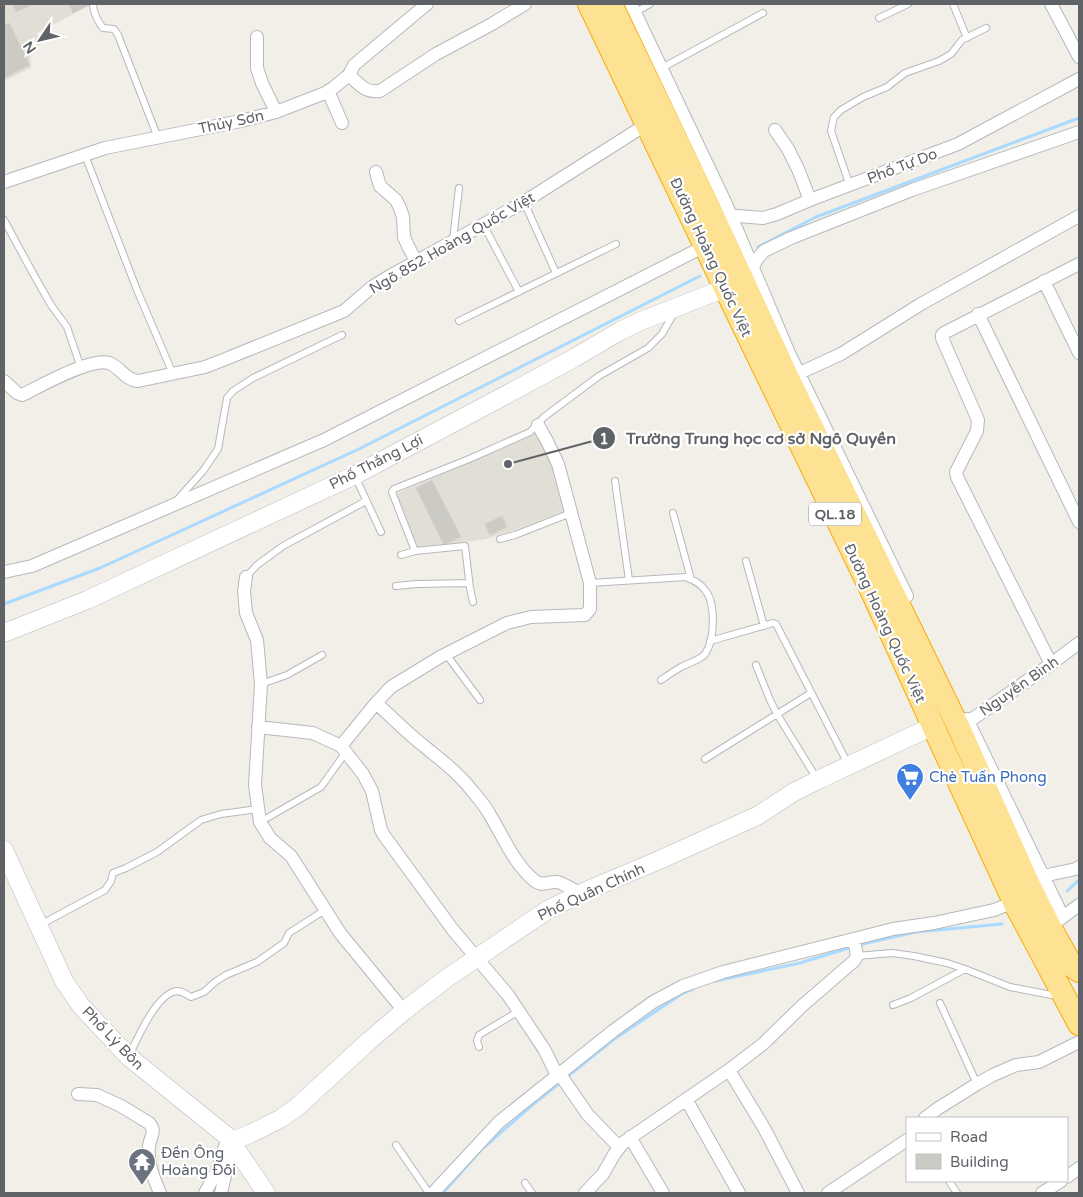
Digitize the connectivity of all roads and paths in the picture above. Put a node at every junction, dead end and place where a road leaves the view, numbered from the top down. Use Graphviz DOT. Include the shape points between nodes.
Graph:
graph roads {
  1 [pos="93,4"];
  2 [pos="427,4"];
  3 [pos="525,4"];
  4 [pos="589,4"];
  5 [pos="650,4"];
  6 [pos="908,4"];
  7 [pos="953,4"];
  8 [pos="1051,4"];
  9 [pos="624,10"];
  10 [pos="762,13"];
  11 [pos="879,18"];
  12 [pos="986,28"];
  13 [pos="257,36"];
  14 [pos="967,38"];
  15 [pos="1079,57"];
  16 [pos="654,72"];
  17 [pos="349,75"];
  18 [pos="1079,79"];
  19 [pos="328,91"];
  20 [pos="276,112"];
  21 [pos="342,123"];
  22 [pos="647,124"];
  23 [pos="775,130"];
  24 [pos="1079,132"];
  25 [pos="158,138"];
  26 [pos="85,155"];
  27 [pos="376,172"];
  28 [pos="4,182"];
  29 [pos="850,186"];
  30 [pos="459,188"];
  31 [pos="810,200"];
  32 [pos="524,202"];
  33 [pos="1079,216"];
  34 [pos="723,218"];
  35 [pos="4,220"];
  36 [pos="483,224"];
  37 [pos="453,241"];
  38 [pos="616,244"];
  39 [pos="705,246"];
  40 [pos="416,261"];
  41 [pos="1079,264"];
  42 [pos="556,273"];
  43 [pos="740,279"];
  44 [pos="1044,281"];
  45 [pos="519,292"];
  46 [pos="677,307"];
  47 [pos="978,314"];
  48 [pos="459,322"];
  49 [pos="342,335"];
  50 [pos="1079,353"];
  51 [pos="81,368"];
  52 [pos="173,374"];
  53 [pos="794,376"];
  54 [pos="4,381"];
  55 [pos="538,425"];
  56 [pos="355,475"];
  57 [pos="615,481"];
  58 [pos="366,501"];
  59 [pos="171,507"];
  60 [pos="571,513"];
  61 [pos="673,513"];
  62 [pos="1079,522"];
  63 [pos="381,532"];
  64 [pos="500,538"];
  65 [pos="414,551"];
  66 [pos="401,555"];
  67 [pos="746,561"];
  68 [pos="4,572"];
  69 [pos="246,577"];
  70 [pos="690,579"];
  71 [pos="629,580"];
  72 [pos="590,583"];
  73 [pos="469,584"];
  74 [pos="396,586"];
  75 [pos="473,602"];
  76 [pos="764,626"];
  77 [pos="4,634"];
  78 [pos="710,641"];
  79 [pos="1079,643"];
  80 [pos="446,654"];
  81 [pos="322,655"];
  82 [pos="1051,664"];
  83 [pos="756,665"];
  84 [pos="662,680"];
  85 [pos="262,684"];
  86 [pos="811,692"];
  87 [pos="480,700"];
  88 [pos="376,703"];
  89 [pos="777,714"];
  90 [pos="963,725"];
  91 [pos="933,726"];
  92 [pos="258,727"];
  93 [pos="344,748"];
  94 [pos="705,759"];
  95 [pos="848,765"];
  96 [pos="818,780"];
  97 [pos="258,809"];
  98 [pos="260,822"];
  99 [pos="4,850"];
  100 [pos="1079,867"];
  101 [pos="1036,880"];
  102 [pos="581,894"];
  103 [pos="1014,902"];
  104 [pos="1079,905"];
  105 [pos="325,910"];
  106 [pos="1056,922"];
  107 [pos="38,926"];
  108 [pos="856,946"];
  109 [pos="477,957"];
  110 [pos="965,968"];
  111 [pos="1079,971"];
  112 [pos="1064,997"];
  113 [pos="940,1003"];
  114 [pos="893,1005"];
  115 [pos="404,1011"];
  116 [pos="519,1011"];
  117 [pos="1079,1024"];
  118 [pos="1079,1042"];
  119 [pos="480,1047"];
  120 [pos="129,1057"];
  121 [pos="729,1070"];
  122 [pos="561,1077"];
  123 [pos="977,1084"];
  124 [pos="78,1094"];
  125 [pos="686,1099"];
  126 [pos="926,1117"];
  127 [pos="630,1137"];
  128 [pos="230,1139"];
  129 [pos="906,1141"];
  130 [pos="396,1145"];
  131 [pos="619,1147"];
  132 [pos="1079,1168"];
  133 [pos="1068,1175"];
  134 [pos="950,1182"];
  135 [pos="1059,1182"];
  136 [pos="525,1183"];
  137 [pos="160,1193"];
  138 [pos="205,1193"];
  139 [pos="221,1193"];
  140 [pos="266,1193"];
  141 [pos="431,1193"];
  142 [pos="532,1193"];
  143 [pos="585,1193"];
  144 [pos="663,1193"];
  145 [pos="739,1193"];
  146 [pos="798,1193"];
  147 [pos="828,1193"];
  148 [pos="957,1193"];
  149 [pos="1042,1193"];
  1 -- 25 [label="lane" via="102,28 114,29 118,35"];
  2 -- 17 [label="street, Thủy Sơn" via="354,65"];
  3 -- 17 [label="street" via="436,54 380,91 367,90"];
  4 -- 22 [label="highway, Đường Hoàng Quốc Việt / QL.18"];
  5 -- 9 [label="lane"];
  6 -- 11 [label="lane"];
  7 -- 14 [label="lane"];
  8 -- 15 [label="street"];
  9 -- 16 [label="highway, Đường Hoàng Quốc Việt / QL.18"];
  10 -- 16 [label="lane"];
  12 -- 14 [label="lane"];
  13 -- 20 [label="street" via="258,68"];
  14 -- 29 [label="lane" via="951,54 905,73 834,117 831,131"];
  16 -- 34 [label="highway, Đường Hoàng Quốc Việt / QL.18"];
  17 -- 19 [label="street, Thủy Sơn"];
  18 -- 29 [label="street, Phố Tự Do" via="958,144"];
  19 -- 20 [label="street, Thủy Sơn"];
  19 -- 21 [label="street"];
  20 -- 25 [label="street, Thủy Sơn"];
  22 -- 32 [label="street, Ngõ 852 Hoàng Quốc Việt"];
  22 -- 39 [label="highway, Đường Hoàng Quốc Việt / QL.18"];
  23 -- 31 [label="street" via="798,169"];
  24 -- 43 [label="street" via="912,190 791,238 764,252"];
  25 -- 26 [label="street, Thủy Sơn"];
  26 -- 28 [label="street, Thủy Sơn"];
  26 -- 52 [label="lane"];
  27 -- 40 [label="street" via="380,186 400,208 404,237"];
  29 -- 31 [label="street, Phố Tự Do"];
  30 -- 37 [label="lane"];
  31 -- 34 [label="street, Phố Tự Do" via="763,218"];
  32 -- 36 [label="street, Ngõ 852 Hoàng Quốc Việt"];
  32 -- 42 [label="lane"];
  33 -- 53 [label="street" via="921,304 841,354"];
  34 -- 43 [label="highway, Đường Hoàng Quốc Việt / QL.18"];
  35 -- 51 [label="lane" via="34,277 67,327"];
  36 -- 37 [label="street, Ngõ 852 Hoàng Quốc Việt"];
  36 -- 45 [label="lane"];
  37 -- 40 [label="street, Ngõ 852 Hoàng Quốc Việt"];
  38 -- 42 [label="lane"];
  39 -- 43 [label="highway, Đường Hoàng Quốc Việt / QL.18"];
  39 -- 59 [label="street" via="324,440"];
  40 -- 52 [label="street, Ngõ 852 Hoàng Quốc Việt" via="388,276 340,313 205,367"];
  41 -- 44 [label="street"];
  42 -- 45 [label="lane"];
  43 -- 46 [label="street, Phố Thắng Lợi"];
  43 -- 53 [label="highway, Đường Hoàng Quốc Việt / QL.18"];
  43 -- 91 [label="highway, Đường Hoàng Quốc Việt / QL.18" via="873,594"];
  44 -- 47 [label="street"];
  44 -- 50 [label="street"];
  45 -- 48 [label="lane"];
  46 -- 55 [label="lane" via="662,334 648,348 600,376 544,417"];
  46 -- 56 [label="street, Phố Thắng Lợi" via="620,331"];
  47 -- 62 [label="street"];
  47 -- 82 [label="street" via="942,335 978,420 977,431 956,472 957,477"];
  49 -- 59 [label="lane" via="233,391 227,398 218,449"];
  51 -- 52 [label="street, Ngõ 852 Hoàng Quốc Việt" via="102,361 134,381"];
  51 -- 54 [label="street, Ngõ 852 Hoàng Quốc Việt" via="22,395"];
  53 -- 90 [label="highway, Đường Hoàng Quốc Việt / QL.18"];
  55 -- 60 [label="street" via="558,464"];
  55 -- 65 [label="lane" via="530,432 394,489 392,492"];
  56 -- 58 [label="lane"];
  56 -- 77 [label="street, Phố Thắng Lợi" via="87,600"];
  57 -- 71 [label="lane"];
  58 -- 63 [label="lane"];
  58 -- 69 [label="lane" via="283,546 257,564"];
  59 -- 68 [label="street" via="32,566"];
  60 -- 64 [label="lane"];
  60 -- 72 [label="street"];
  61 -- 70 [label="lane"];
  65 -- 66 [label="lane"];
  65 -- 73 [label="lane" via="465,546"];
  67 -- 76 [label="lane"];
  69 -- 85 [label="street" via="246,612 257,640"];
  70 -- 71 [label="lane"];
  70 -- 78 [label="lane" via="705,589 709,596 712,611"];
  71 -- 72 [label="lane"];
  72 -- 80 [label="street" via="590,609 585,615 531,617 507,622"];
  73 -- 74 [label="lane"];
  73 -- 75 [label="lane"];
  76 -- 78 [label="lane"];
  76 -- 86 [label="lane" via="776,624"];
  78 -- 84 [label="lane" via="704,656"];
  79 -- 82 [label="street, Nguyễn Bình"];
  80 -- 87 [label="lane"];
  80 -- 88 [label="street" via="391,687"];
  81 -- 85 [label="lane" via="287,675"];
  82 -- 90 [label="street, Nguyễn Bình"];
  83 -- 89 [label="lane"];
  85 -- 92 [label="street"];
  86 -- 89 [label="lane"];
  86 -- 95 [label="lane"];
  88 -- 93 [label="street"];
  88 -- 102 [label="street" via="474,792 490,814 509,851 535,881 541,884 560,883"];
  89 -- 94 [label="lane"];
  89 -- 96 [label="lane"];
  90 -- 101 [label="highway, Đường Hoàng Quốc Việt / QL.18"];
  91 -- 95 [label="street, Phố Quân Chính"];
  91 -- 103 [label="highway, Đường Hoàng Quốc Việt / QL.18"];
  92 -- 93 [label="street" via="313,733"];
  92 -- 97 [label="street" via="255,785"];
  93 -- 98 [label="lane" via="321,787"];
  93 -- 109 [label="street" via="372,791 380,830 453,930"];
  95 -- 96 [label="street, Phố Quân Chính"];
  96 -- 102 [label="street, Phố Quân Chính" via="757,816"];
  97 -- 98 [label="street"];
  97 -- 107 [label="lane" via="202,820 157,852 113,873 105,890"];
  98 -- 105 [label="street" via="270,838 291,856"];
  99 -- 107 [label="street, Phố Lý Bôn"];
  100 -- 101 [label="street"];
  101 -- 106 [label="highway, Đường Hoàng Quốc Việt / QL.18"];
  102 -- 109 [label="street, Phố Quân Chính" via="548,909"];
  103 -- 108 [label="street" via="994,910 893,929"];
  103 -- 112 [label="highway, Đường Hoàng Quốc Việt / QL.18"];
  104 -- 106 [label="street"];
  105 -- 115 [label="street"];
  105 -- 120 [label="lane" via="289,933 284,943 257,962 226,975 204,992 191,997 179,991 166,996 141,1030"];
  106 -- 111 [label="highway, Đường Hoàng Quốc Việt / QL.18" via="1072,966"];
  107 -- 120 [label="street, Phố Lý Bôn" via="70,992"];
  108 -- 110 [label="lane"];
  108 -- 121 [label="street" via="854,961 763,1044"];
  108 -- 122 [label="street" via="723,972 683,986 653,1002 613,1031"];
  109 -- 115 [label="street, Phố Quân Chính"];
  109 -- 116 [label="street"];
  110 -- 112 [label="lane" via="1010,987"];
  110 -- 114 [label="lane"];
  112 -- 117 [label="highway, Đường Hoàng Quốc Việt / QL.18"];
  113 -- 123 [label="lane"];
  115 -- 128 [label="street, Phố Quân Chính" via="296,1108 250,1134"];
  116 -- 119 [label="lane" via="479,1035"];
  116 -- 122 [label="street"];
  118 -- 123 [label="street" via="1040,1062 1016,1065"];
  120 -- 128 [label="street, Phố Lý Bôn"];
  121 -- 125 [label="street"];
  121 -- 146 [label="street"];
  122 -- 131 [label="street" via="588,1115"];
  122 -- 141 [label="street" via="499,1122"];
  123 -- 126 [label="street"];
  124 -- 137 [label="street" via="97,1095 149,1123 153,1131 150,1161"];
  125 -- 127 [label="street"];
  125 -- 145 [label="street"];
  127 -- 131 [label="street"];
  127 -- 144 [label="street"];
  128 -- 138 [label="street"];
  128 -- 139 [label="street"];
  128 -- 140 [label="street, Phố Lý Bôn"];
  129 -- 147 [label="street"];
  130 -- 141 [label="lane"];
  131 -- 143 [label="street" via="603,1174"];
  132 -- 133 [label="street"];
  134 -- 148 [label="lane"];
  135 -- 149 [label="street"];
  136 -- 142 [label="lane"];
}
